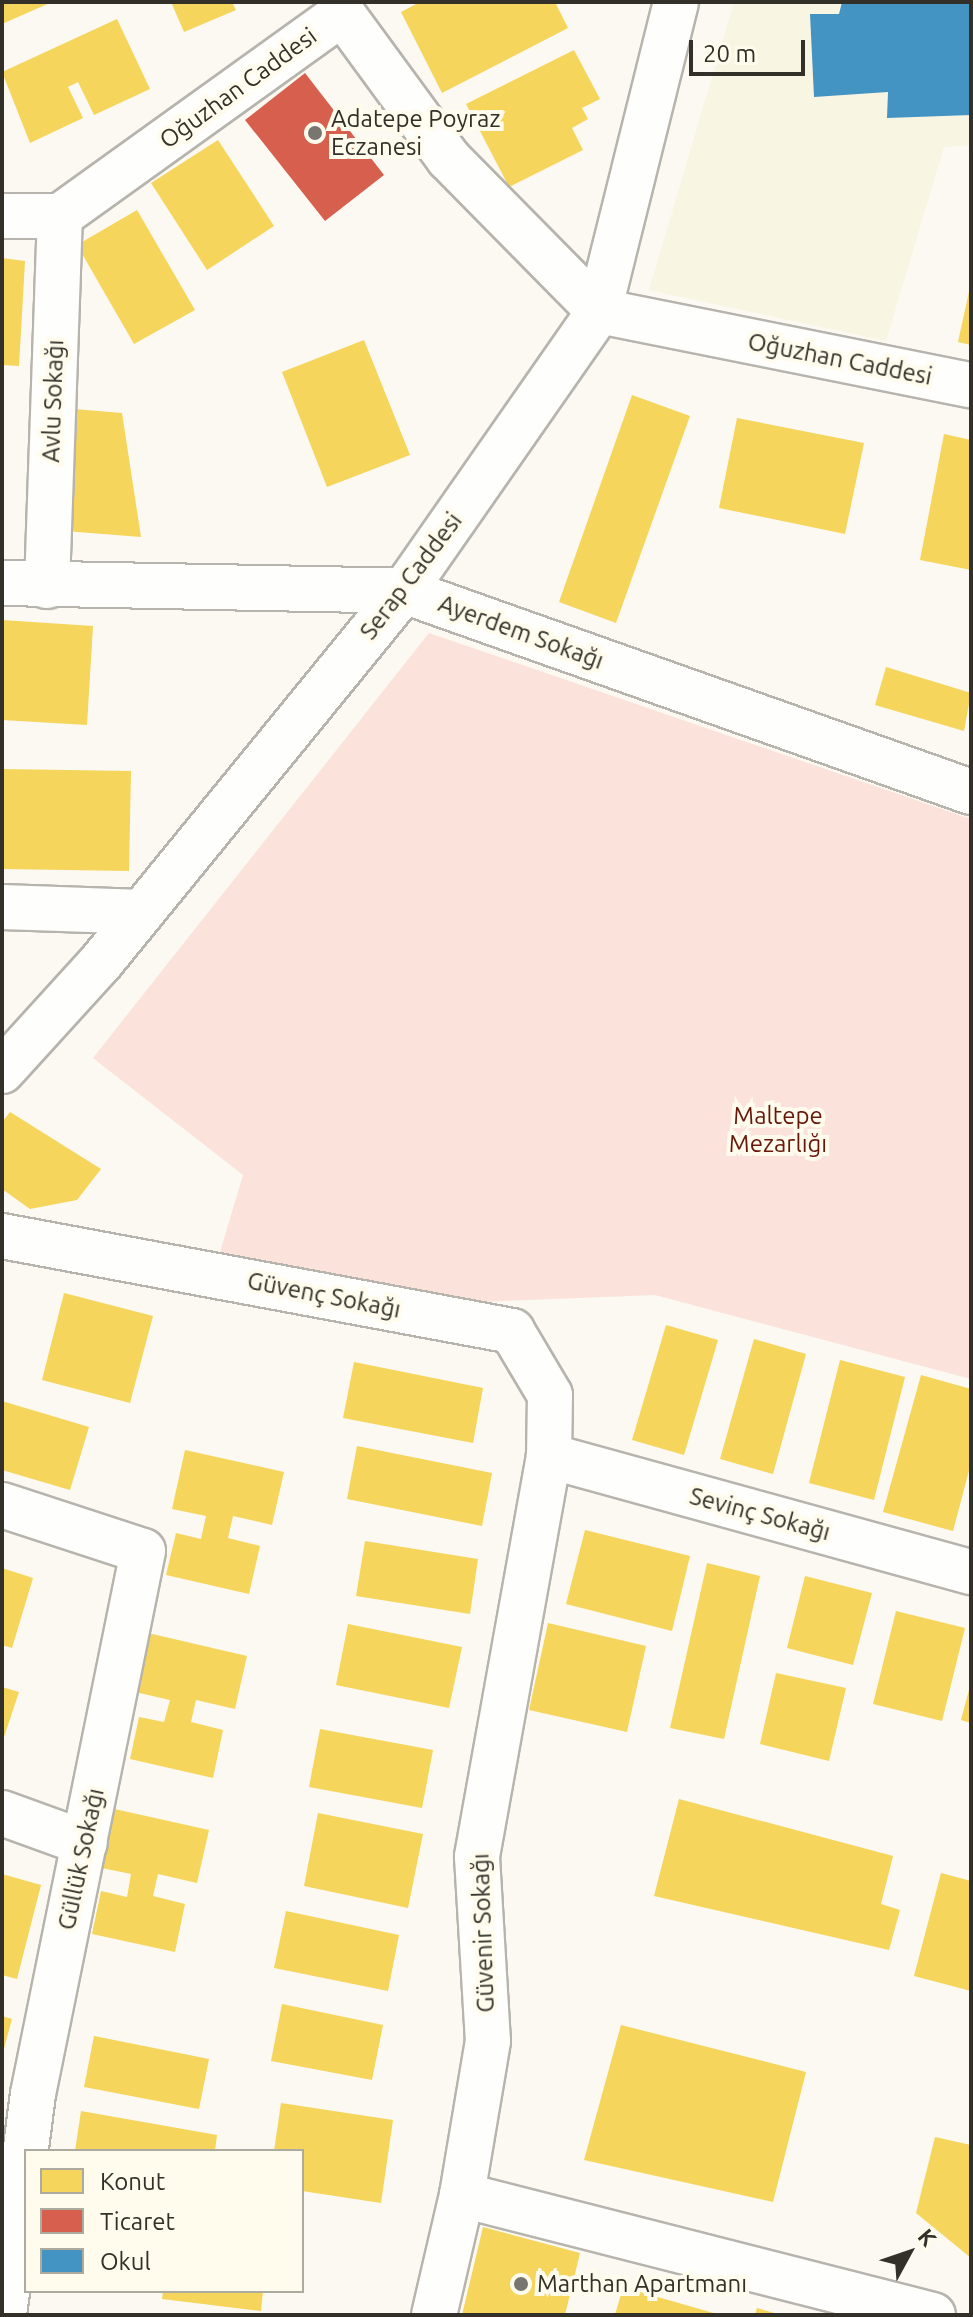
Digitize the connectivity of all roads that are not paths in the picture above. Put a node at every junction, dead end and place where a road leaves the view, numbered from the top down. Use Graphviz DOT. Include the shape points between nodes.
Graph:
graph roads {
  1 [pos="676,2"];
  2 [pos="341,8"];
  3 [pos="2,216"];
  4 [pos="60,216"];
  5 [pos="599,311"];
  6 [pos="971,385"];
  7 [pos="2,583"];
  8 [pos="47,586"];
  9 [pos="404,591"];
  10 [pos="971,792"];
  11 [pos="2,907"];
  12 [pos="142,912"];
  13 [pos="2,1071"];
  14 [pos="2,1236"];
  15 [pos="549,1456"];
  16 [pos="2,1505"];
  17 [pos="971,1572"];
  18 [pos="2,1813"];
  19 [pos="85,1843"];
  20 [pos="17,2089"];
  21 [pos="462,2195"];
  22 [pos="4,2315"];
  23 [pos="434,2315"];
  24 [pos="933,2315"];
  1 -- 5 [label="street, Serap Caddesi"];
  2 -- 4 [label="street, Oğuzhan Caddesi"];
  2 -- 5 [label="street, Oğuzhan Caddesi" via="449,159"];
  3 -- 4 [label="street"];
  4 -- 8 [label="street, Avlu Sokağı"];
  5 -- 6 [label="street, Oğuzhan Caddesi"];
  5 -- 9 [label="street, Serap Caddesi"];
  7 -- 8 [label="street, Ayerdem Sokağı"];
  8 -- 9 [label="street, Ayerdem Sokağı"];
  9 -- 10 [label="street, Ayerdem Sokağı"];
  9 -- 12 [label="street, Serap Caddesi"];
  11 -- 12 [label="street"];
  12 -- 13 [label="street, Serap Caddesi"];
  14 -- 15 [label="street, Güvenç Sokağı" via="512,1331 550,1395"];
  15 -- 17 [label="street, Sevinç Sokağı"];
  15 -- 21 [label="street, Güvenir Sokağı" via="477,1857 488,2041"];
  16 -- 19 [label="street, Güllük Sokağı" via="143,1551"];
  18 -- 19 [label="street"];
  19 -- 20 [label="street, Güllük Sokağı"];
  20 -- 22 [label="street, Güllük Sokağı"];
  21 -- 23 [label="street, Güvenir Sokağı"];
  21 -- 24 [label="street"];
}
